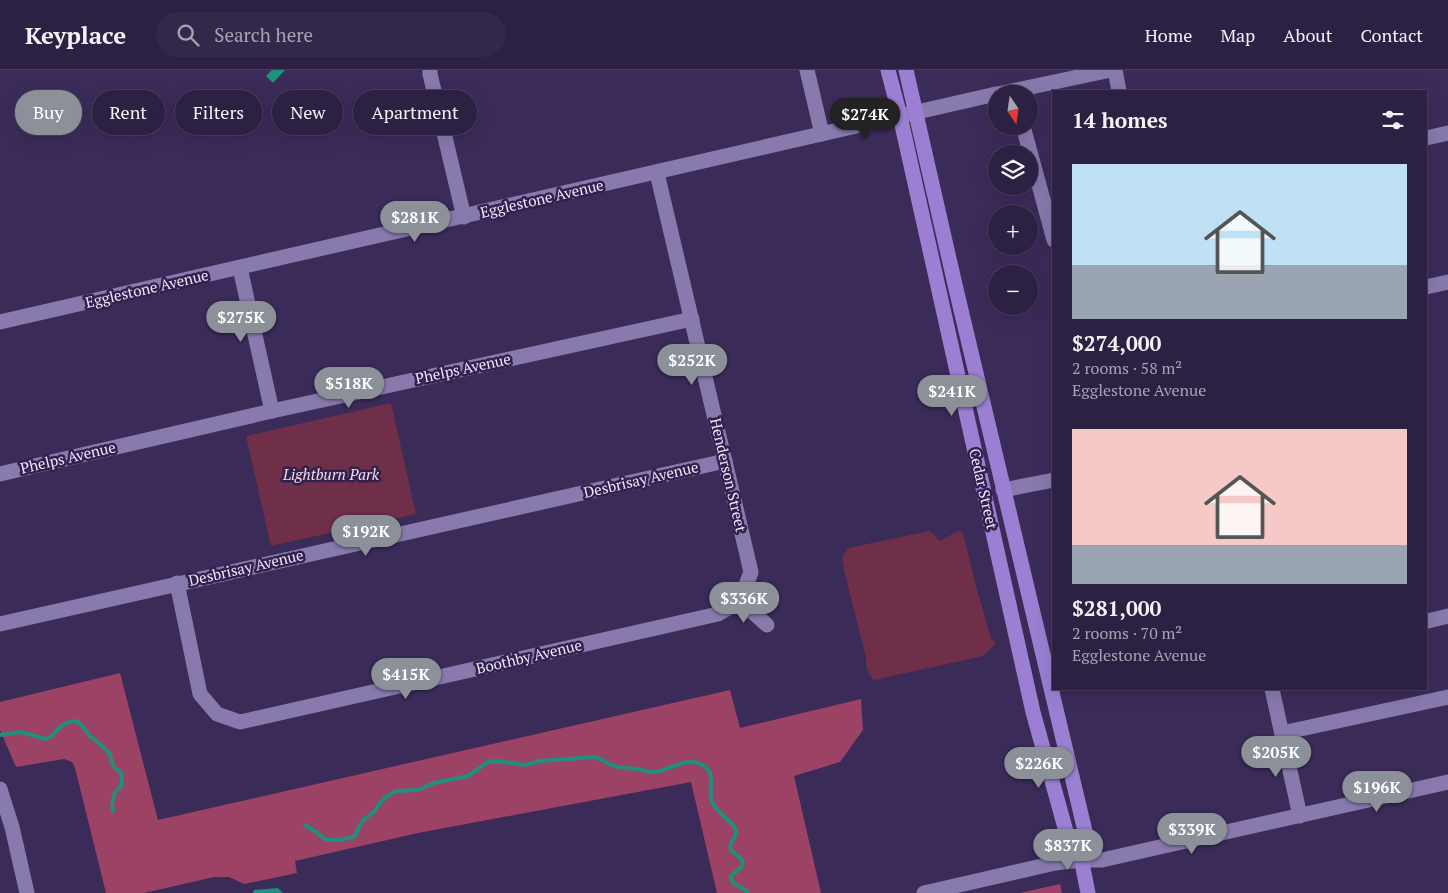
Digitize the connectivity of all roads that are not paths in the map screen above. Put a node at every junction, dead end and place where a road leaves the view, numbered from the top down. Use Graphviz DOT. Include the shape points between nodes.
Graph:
graph roads {
  1 [pos="430,70"];
  2 [pos="808,70"];
  3 [pos="888,70"];
  4 [pos="906,70"];
  5 [pos="1111,70"];
  6 [pos="1115,70"];
  7 [pos="1038,87"];
  8 [pos="1119,90"];
  9 [pos="988,96"];
  10 [pos="916,113"];
  11 [pos="900,116"];
  12 [pos="1448,133"];
  13 [pos="822,134"];
  14 [pos="1025,135"];
  15 [pos="1427,138"];
  16 [pos="657,173"];
  17 [pos="464,216"];
  18 [pos="1052,233"];
  19 [pos="240,268"];
  20 [pos="1448,282"];
  21 [pos="1427,287"];
  22 [pos="692,319"];
  23 [pos="0,322"];
  24 [pos="272,411"];
  25 [pos="726,461"];
  26 [pos="0,474"];
  27 [pos="1052,480"];
  28 [pos="1003,490"];
  29 [pos="178,583"];
  30 [pos="740,601"];
  31 [pos="1448,616"];
  32 [pos="1427,620"];
  33 [pos="0,624"];
  34 [pos="767,624"];
  35 [pos="1272,690"];
  36 [pos="1448,697"];
  37 [pos="1282,733"];
  38 [pos="1448,782"];
  39 [pos="0,790"];
  40 [pos="1300,816"];
  41 [pos="1078,843"];
  42 [pos="1081,860"];
  43 [pos="28,893"];
  44 [pos="924,893"];
  45 [pos="1088,893"];
  1 -- 17 [label="street"];
  2 -- 13 [label="street"];
  3 -- 11 [label="main road, Cedar Street"];
  4 -- 10 [label="main road, Cedar Street"];
  5 -- 7 [label="street, Egglestone Avenue"];
  6 -- 8 [label="street"];
  9 -- 10 [label="street, Egglestone Avenue"];
  10 -- 11 [label="street, Egglestone Avenue"];
  10 -- 28 [label="main road, Cedar Street"];
  11 -- 13 [label="street, Egglestone Avenue"];
  11 -- 41 [label="main road, Cedar Street" via="1033,712 1067,835"];
  12 -- 15 [label="street"];
  13 -- 16 [label="street, Egglestone Avenue"];
  14 -- 18 [label="street"];
  16 -- 17 [label="street, Egglestone Avenue"];
  16 -- 22 [label="street, Henderson Street"];
  17 -- 19 [label="street, Egglestone Avenue"];
  19 -- 23 [label="street, Egglestone Avenue"];
  19 -- 24 [label="street"];
  20 -- 21 [label="street"];
  22 -- 24 [label="street, Phelps Avenue"];
  22 -- 25 [label="street, Henderson Street"];
  24 -- 26 [label="street, Phelps Avenue"];
  25 -- 29 [label="street, Desbrisay Avenue"];
  25 -- 30 [label="street, Henderson Street" via="751,572"];
  27 -- 28 [label="street"];
  28 -- 41 [label="main road, Cedar Street" via="1085,831"];
  29 -- 30 [label="street, Boothby Avenue" via="200,694 217,714 240,722 718,614"];
  29 -- 33 [label="street, Desbrisay Avenue"];
  30 -- 34 [label="street"];
  31 -- 32 [label="street"];
  35 -- 37 [label="street"];
  36 -- 37 [label="street"];
  37 -- 40 [label="street"];
  38 -- 40 [label="street"];
  39 -- 43 [label="street"];
  40 -- 42 [label="street" via="1102,860"];
  41 -- 42 [label="main road, Cedar Street"];
  42 -- 44 [label="street"];
  42 -- 45 [label="main road, Cedar Street"];
}
